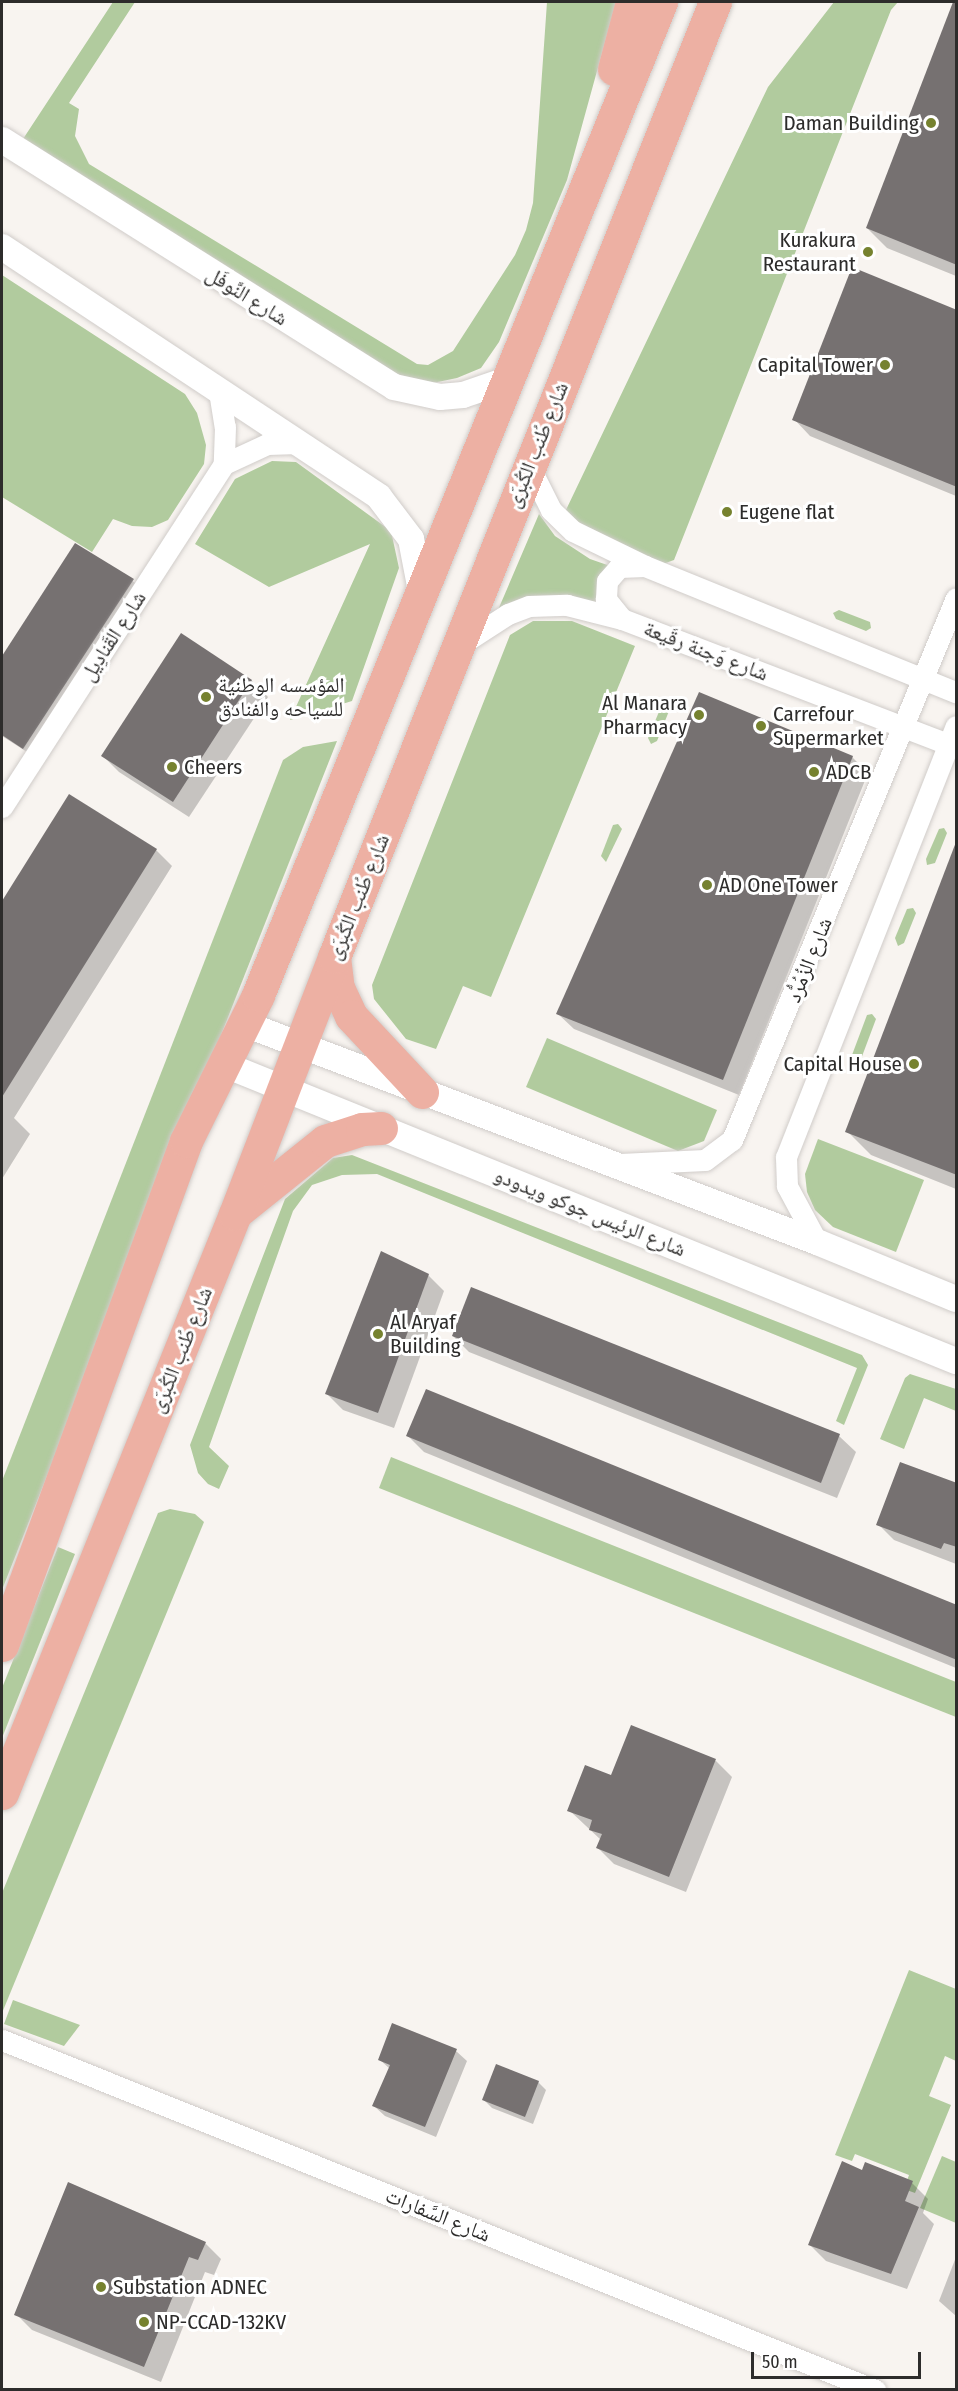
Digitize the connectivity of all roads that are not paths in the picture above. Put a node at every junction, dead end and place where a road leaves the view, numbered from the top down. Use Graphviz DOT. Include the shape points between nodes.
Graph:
graph roads {
  1 [pos="632,2"];
  2 [pos="661,2"];
  3 [pos="715,2"];
  4 [pos="4,146"];
  5 [pos="576,207"];
  6 [pos="2,247"];
  7 [pos="507,380"];
  8 [pos="219,391"];
  9 [pos="299,443"];
  10 [pos="224,464"];
  11 [pos="529,466"];
  12 [pos="645,566"];
  13 [pos="422,591"];
  14 [pos="957,598"];
  15 [pos="622,619"];
  16 [pos="457,648"];
  17 [pos="924,678"];
  18 [pos="957,692"];
  19 [pos="904,726"];
  20 [pos="954,739"];
  21 [pos="2,807"];
  22 [pos="334,957"];
  23 [pos="244,1024"];
  24 [pos="300,1046"];
  25 [pos="223,1064"];
  26 [pos="284,1088"];
  27 [pos="422,1092"];
  28 [pos="381,1128"];
  29 [pos="616,1165"];
  30 [pos="236,1214"];
  31 [pos="817,1242"];
  32 [pos="957,1299"];
  33 [pos="957,1360"];
  34 [pos="2,1645"];
  35 [pos="2,1793"];
  36 [pos="2,2040"];
  37 [pos="875,2390"];
  1 -- 5 [label="main road"];
  2 -- 5 [label="main road"];
  3 -- 11 [label="main road, شارع طُنب الكُبرَى"];
  4 -- 7 [label="street, شارع النَّوفَل" via="394,387 440,397 463,395"];
  5 -- 7 [label="main road"];
  6 -- 8 [label="street"];
  7 -- 13 [label="main road"];
  8 -- 9 [label="street"];
  8 -- 10 [label="street" via="225,427"];
  9 -- 10 [label="street" via="267,444"];
  9 -- 13 [label="street" via="391,509 417,555"];
  10 -- 21 [label="street, شارع القَنادِيل"];
  11 -- 12 [label="street" via="542,496 561,522"];
  11 -- 16 [label="main road, شارع طُنب الكُبرَى"];
  12 -- 15 [label="street" via="619,567 608,581 606,599"];
  12 -- 17 [label="street"];
  13 -- 23 [label="main road"];
  14 -- 17 [label="street, شارع الزُمُرُّد"];
  15 -- 16 [label="street, شارع وَجنة رقَيعة" via="567,605 529,606 491,623"];
  15 -- 19 [label="street, شارع وَجنة رقَيعة"];
  16 -- 22 [label="main road, شارع طُنب الكُبرَى"];
  17 -- 18 [label="street"];
  17 -- 19 [label="street, شارع الزُمُرُّد"];
  19 -- 20 [label="street, شارع وَجنة رقَيعة"];
  19 -- 29 [label="street, شارع الزُمُرُّد" via="732,1140 705,1160"];
  20 -- 31 [label="street" via="786,1157 787,1186"];
  22 -- 24 [label="main road, شارع طُنب الكُبرَى"];
  22 -- 27 [label="main road" via="338,987 351,1016"];
  23 -- 24 [label="street"];
  23 -- 25 [label="main road"];
  24 -- 26 [label="main road, شارع طُنب الكُبرَى"];
  24 -- 27 [label="street"];
  25 -- 26 [label="street, شارع الرئيس جوكو ويدودو"];
  25 -- 34 [label="main road" via="186,1141"];
  26 -- 28 [label="street, شارع الرئيس جوكو ويدودو"];
  26 -- 30 [label="main road, شارع طُنب الكُبرَى"];
  27 -- 29 [label="street"];
  28 -- 30 [label="main road" via="362,1129 325,1141"];
  28 -- 33 [label="street, شارع الرئيس جوكو ويدودو"];
  29 -- 31 [label="street"];
  30 -- 35 [label="main road, شارع طُنب الكُبرَى"];
  31 -- 32 [label="street"];
  36 -- 37 [label="street, شارع السَّفارات"];
}
